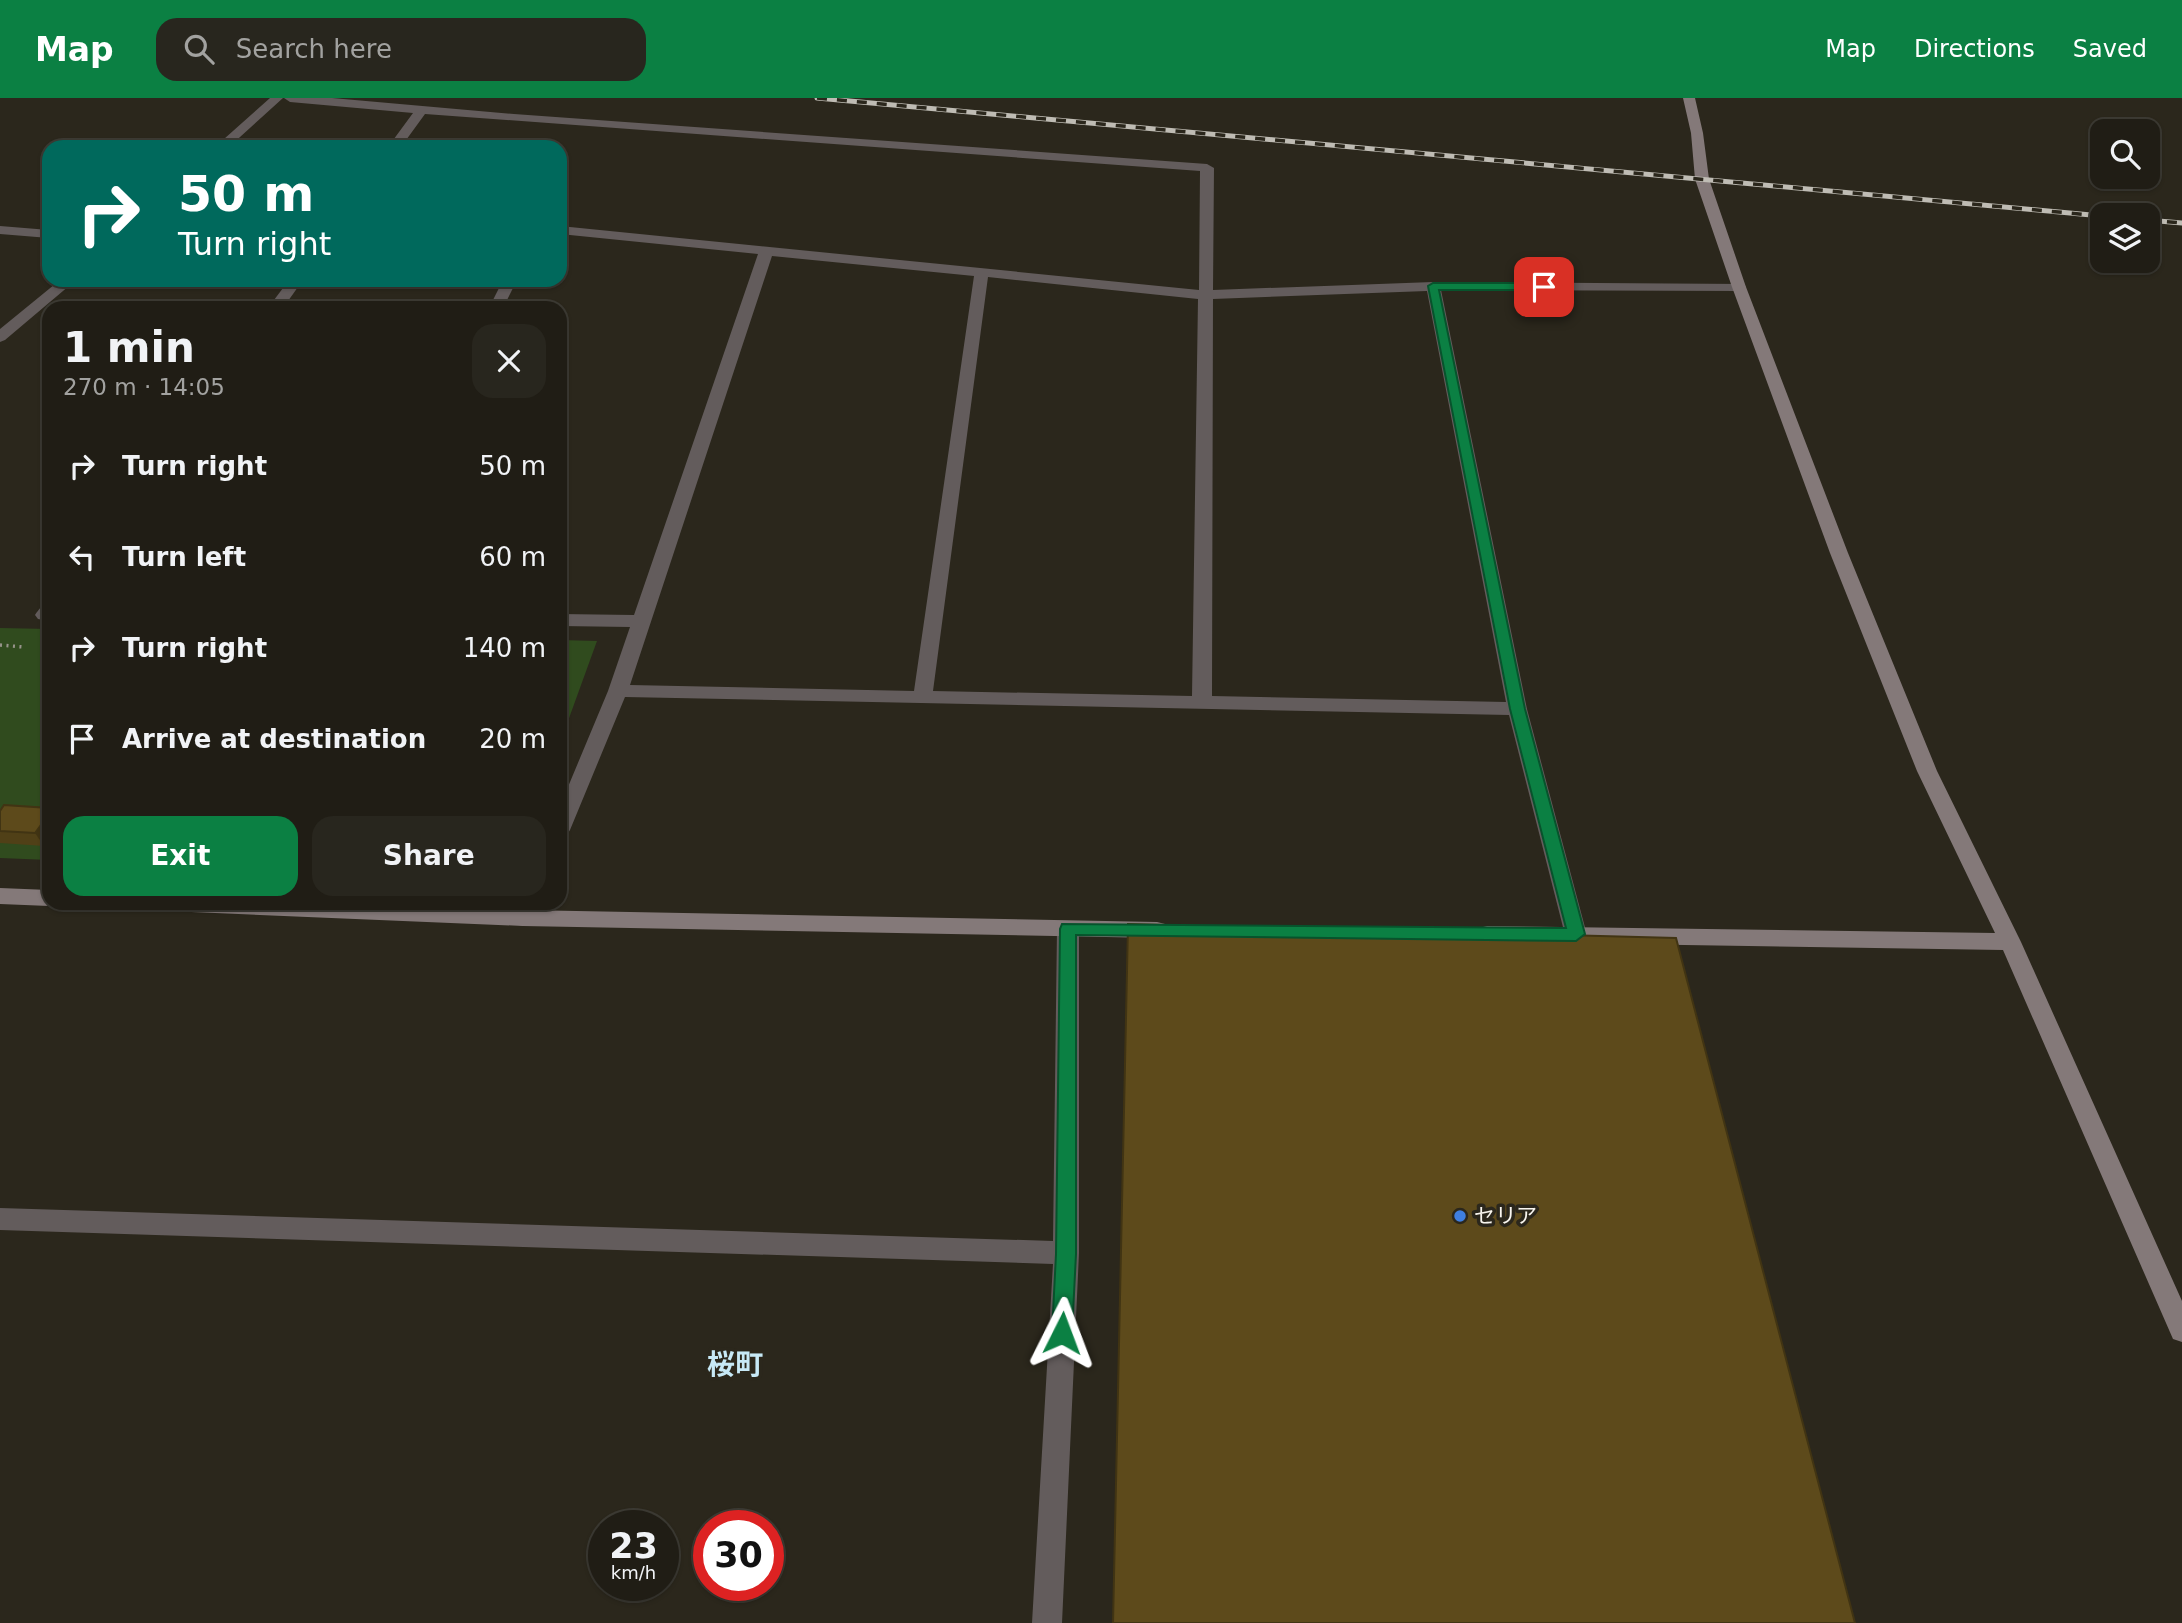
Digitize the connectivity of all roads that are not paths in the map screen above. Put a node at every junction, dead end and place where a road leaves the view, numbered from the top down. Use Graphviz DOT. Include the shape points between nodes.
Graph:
graph roads {
  1 [pos="278,98"];
  2 [pos="290,98"];
  3 [pos="1689,98"];
  4 [pos="421,110"];
  5 [pos="229,140"];
  6 [pos="399,140"];
  7 [pos="0,230"];
  8 [pos="567,231"];
  9 [pos="42,233"];
  10 [pos="766,251"];
  11 [pos="982,272"];
  12 [pos="1433,286"];
  13 [pos="61,287"];
  14 [pos="1739,287"];
  15 [pos="1206,295"];
  16 [pos="44,301"];
  17 [pos="42,302"];
  18 [pos="0,337"];
  19 [pos="567,620"];
  20 [pos="641,621"];
  21 [pos="618,691"];
  22 [pos="923,696"];
  23 [pos="1202,701"];
  24 [pos="1517,709"];
  25 [pos="567,813"];
  26 [pos="0,896"];
  27 [pos="42,898"];
  28 [pos="481,910"];
  29 [pos="526,911"];
  30 [pos="1068,929"];
  31 [pos="1178,930"];
  32 [pos="1466,933"];
  33 [pos="1576,934"];
  34 [pos="2010,943"];
  35 [pos="0,1219"];
  36 [pos="1066,1254"];
  37 [pos="2182,1331"];
  38 [pos="1047,1623"];
  1 -- 5 [label="street"];
  2 -- 4 [label="street"];
  3 -- 14 [label="street" via="1702,178"];
  4 -- 6 [label="street"];
  4 -- 15 [label="street" via="1207,168"];
  7 -- 9 [label="street"];
  8 -- 10 [label="street"];
  10 -- 11 [label="street"];
  10 -- 20 [label="street"];
  11 -- 15 [label="street"];
  11 -- 22 [label="street"];
  12 -- 14 [label="street"];
  12 -- 15 [label="street"];
  12 -- 24 [label="street"];
  13 -- 16 [label="street"];
  14 -- 34 [label="street" via="1927,771"];
  15 -- 23 [label="street"];
  17 -- 18 [label="street"];
  19 -- 20 [label="street"];
  20 -- 21 [label="street"];
  21 -- 22 [label="street"];
  21 -- 25 [label="street"];
  22 -- 23 [label="street"];
  23 -- 24 [label="street"];
  24 -- 33 [label="street"];
  26 -- 27 [label="street"];
  28 -- 29 [label="street"];
  29 -- 30 [label="street"];
  30 -- 31 [label="street"];
  30 -- 36 [label="street"];
  32 -- 33 [label="street"];
  33 -- 34 [label="street"];
  34 -- 37 [label="street"];
  35 -- 36 [label="street"];
  36 -- 38 [label="street"];
}
